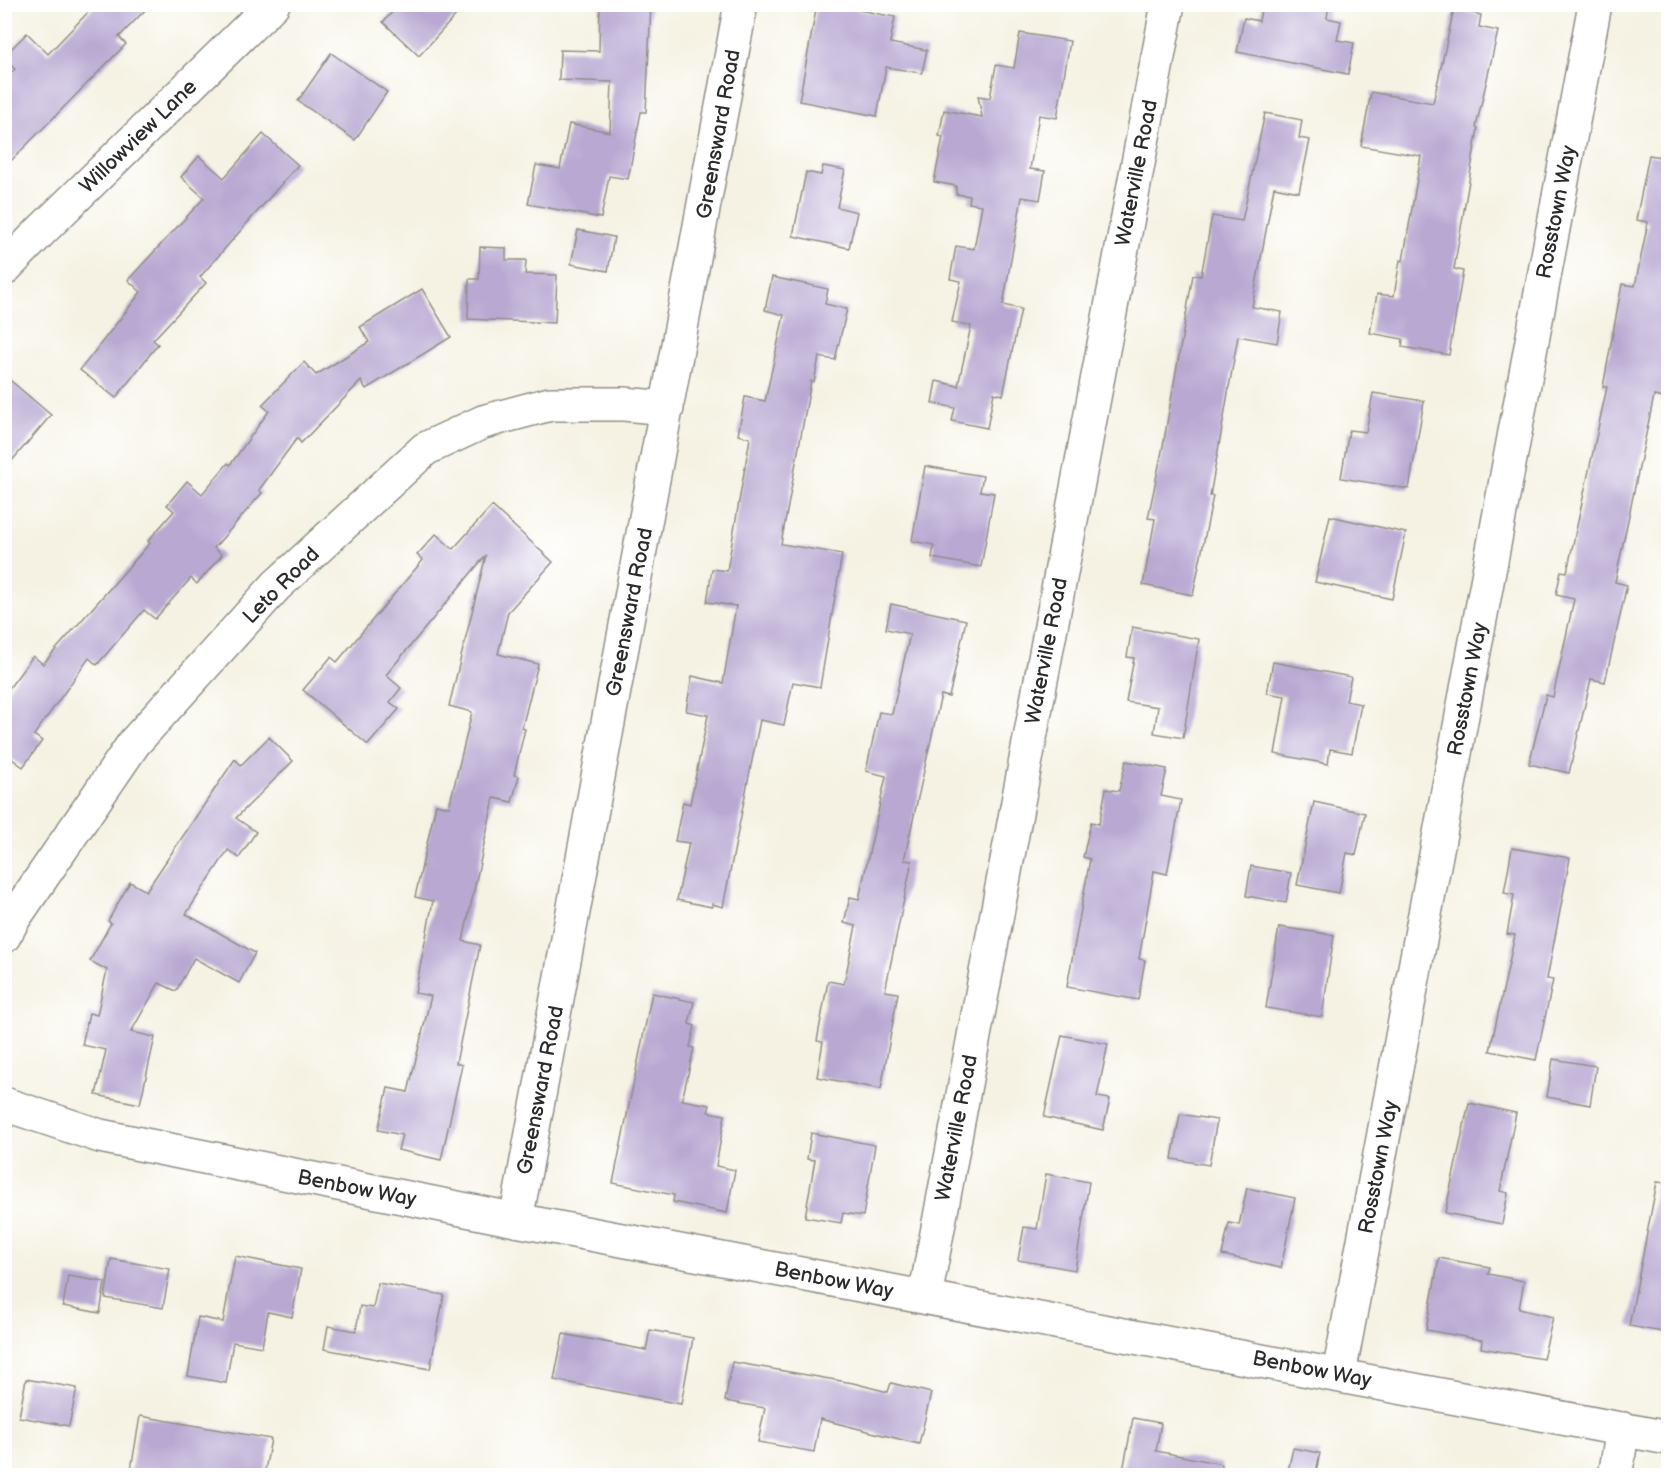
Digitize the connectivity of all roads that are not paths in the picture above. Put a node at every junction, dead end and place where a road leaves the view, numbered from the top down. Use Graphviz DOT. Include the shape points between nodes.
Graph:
graph roads {
  1 [pos="273,4"];
  2 [pos="741,4"];
  3 [pos="1168,4"];
  4 [pos="1595,4"];
  5 [pos="4,269"];
  6 [pos="667,408"];
  7 [pos="4,936"];
  8 [pos="4,1104"];
  9 [pos="516,1220"];
  10 [pos="925,1297"];
  11 [pos="1339,1374"];
  12 [pos="1623,1429"];
  13 [pos="1668,1438"];
  14 [pos="1615,1476"];
  1 -- 5 [label="street, Willowview Lane"];
  2 -- 6 [label="street, Greensward Road"];
  3 -- 10 [label="street, Waterville Road"];
  4 -- 11 [label="street, Rosstown Way"];
  6 -- 7 [label="street, Leto Road" via="550,404 483,422 425,449 276,586 134,742"];
  6 -- 9 [label="street, Greensward Road"];
  8 -- 9 [label="street, Benbow Way" via="100,1136"];
  9 -- 10 [label="street, Benbow Way"];
  10 -- 11 [label="street, Benbow Way"];
  11 -- 12 [label="street, Benbow Way"];
  12 -- 13 [label="street, Benbow Way"];
  12 -- 14 [label="street"];
}
